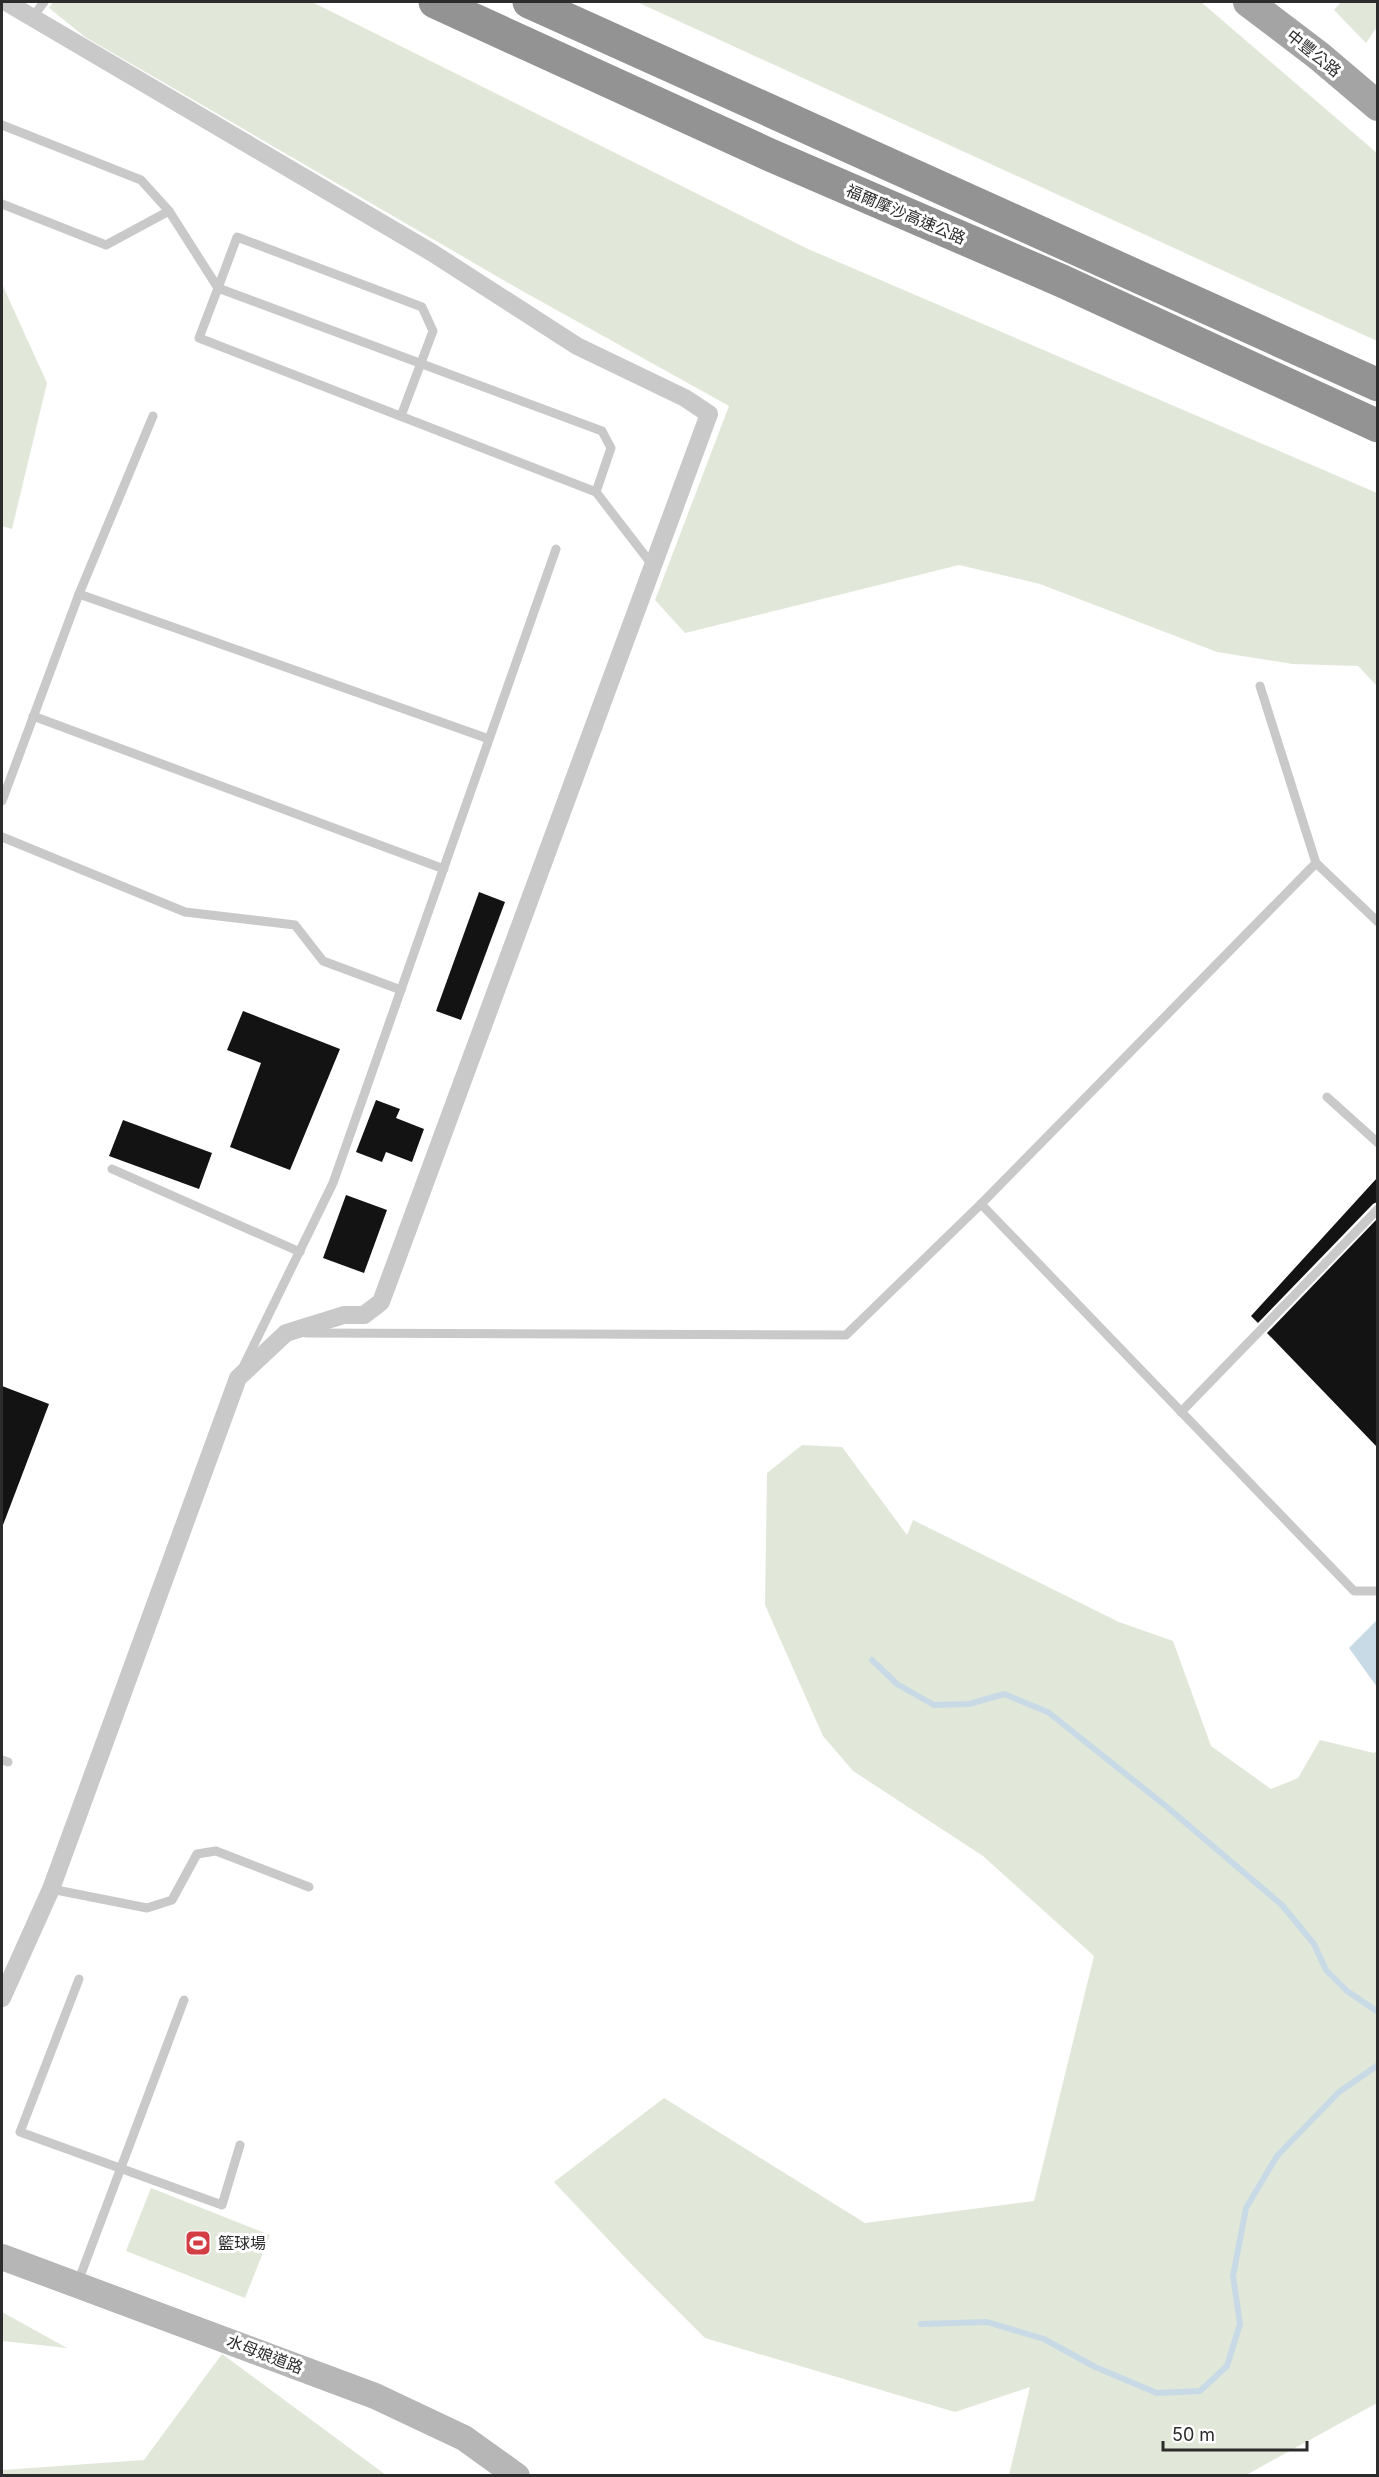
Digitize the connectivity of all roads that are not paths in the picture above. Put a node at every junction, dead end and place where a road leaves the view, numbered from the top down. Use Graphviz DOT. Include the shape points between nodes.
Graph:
graph roads {
  1 [pos="6,2"];
  2 [pos="44,2"];
  3 [pos="435,2"];
  4 [pos="529,2"];
  5 [pos="1248,2"];
  6 [pos="1278,2"];
  7 [pos="32,18"];
  8 [pos="1377,82"];
  9 [pos="1377,106"];
  10 [pos="2,125"];
  11 [pos="2,204"];
  12 [pos="169,211"];
  13 [pos="218,288"];
  14 [pos="421,364"];
  15 [pos="1377,385"];
  16 [pos="153,416"];
  17 [pos="401,416"];
  18 [pos="1377,426"];
  19 [pos="596,492"];
  20 [pos="556,549"];
  21 [pos="653,566"];
  22 [pos="79,594"];
  23 [pos="1260,686"];
  24 [pos="33,716"];
  25 [pos="489,739"];
  26 [pos="2,801"];
  27 [pos="2,837"];
  28 [pos="1316,862"];
  29 [pos="444,868"];
  30 [pos="1377,922"];
  31 [pos="401,990"];
  32 [pos="1327,1096"];
  33 [pos="1377,1143"];
  34 [pos="112,1169"];
  35 [pos="981,1204"];
  36 [pos="1377,1209"];
  37 [pos="300,1252"];
  38 [pos="286,1333"];
  39 [pos="238,1378"];
  40 [pos="1181,1412"];
  41 [pos="1377,1591"];
  42 [pos="309,1887"];
  43 [pos="51,1889"];
  44 [pos="79,1978"];
  45 [pos="2,1998"];
  46 [pos="184,2000"];
  47 [pos="240,2145"];
  48 [pos="122,2169"];
  49 [pos="2,2257"];
  50 [pos="78,2284"];
  51 [pos="517,2475"];
  1 -- 7 [label="street"];
  2 -- 7 [label="lane"];
  3 -- 18 [label="highway, 福爾摩沙高速公路"];
  4 -- 15 [label="highway"];
  5 -- 9 [label="main road, 中豐公路"];
  6 -- 8 [label="main road, 中豐公路"];
  7 -- 21 [label="street" via="431,252 577,346 685,398 709,414"];
  10 -- 12 [label="lane" via="141,180"];
  11 -- 12 [label="lane" via="106,245"];
  12 -- 13 [label="lane"];
  13 -- 14 [label="lane"];
  13 -- 14 [label="lane" via="237,237 248,241 422,307 433,332"];
  13 -- 17 [label="lane" via="199,338"];
  14 -- 17 [label="lane"];
  14 -- 19 [label="lane" via="602,431 611,448"];
  16 -- 22 [label="lane"];
  17 -- 19 [label="lane"];
  19 -- 21 [label="lane"];
  20 -- 25 [label="lane"];
  21 -- 38 [label="street" via="381,1302 364,1315 344,1315"];
  22 -- 24 [label="lane"];
  22 -- 25 [label="lane"];
  23 -- 28 [label="lane"];
  24 -- 26 [label="lane"];
  24 -- 29 [label="lane"];
  25 -- 29 [label="lane"];
  27 -- 31 [label="lane" via="185,912 295,925 323,961"];
  28 -- 30 [label="lane"];
  28 -- 35 [label="lane"];
  29 -- 31 [label="lane"];
  31 -- 37 [label="lane" via="333,1183"];
  32 -- 33 [label="lane"];
  34 -- 37 [label="lane"];
  35 -- 38 [label="lane" via="846,1335"];
  35 -- 40 [label="lane"];
  36 -- 40 [label="lane"];
  37 -- 39 [label="lane"];
  38 -- 39 [label="street"];
  39 -- 43 [label="street"];
  40 -- 41 [label="lane" via="1354,1591"];
  42 -- 43 [label="lane" via="216,1851 197,1854 172,1900 147,1908"];
  43 -- 45 [label="street"];
  44 -- 48 [label="lane" via="21,2132"];
  46 -- 48 [label="lane"];
  47 -- 48 [label="lane" via="222,2205"];
  48 -- 50 [label="lane"];
  49 -- 50 [label="street, 水母娘道路"];
  50 -- 51 [label="street, 水母娘道路" via="375,2396 464,2438"];
}
